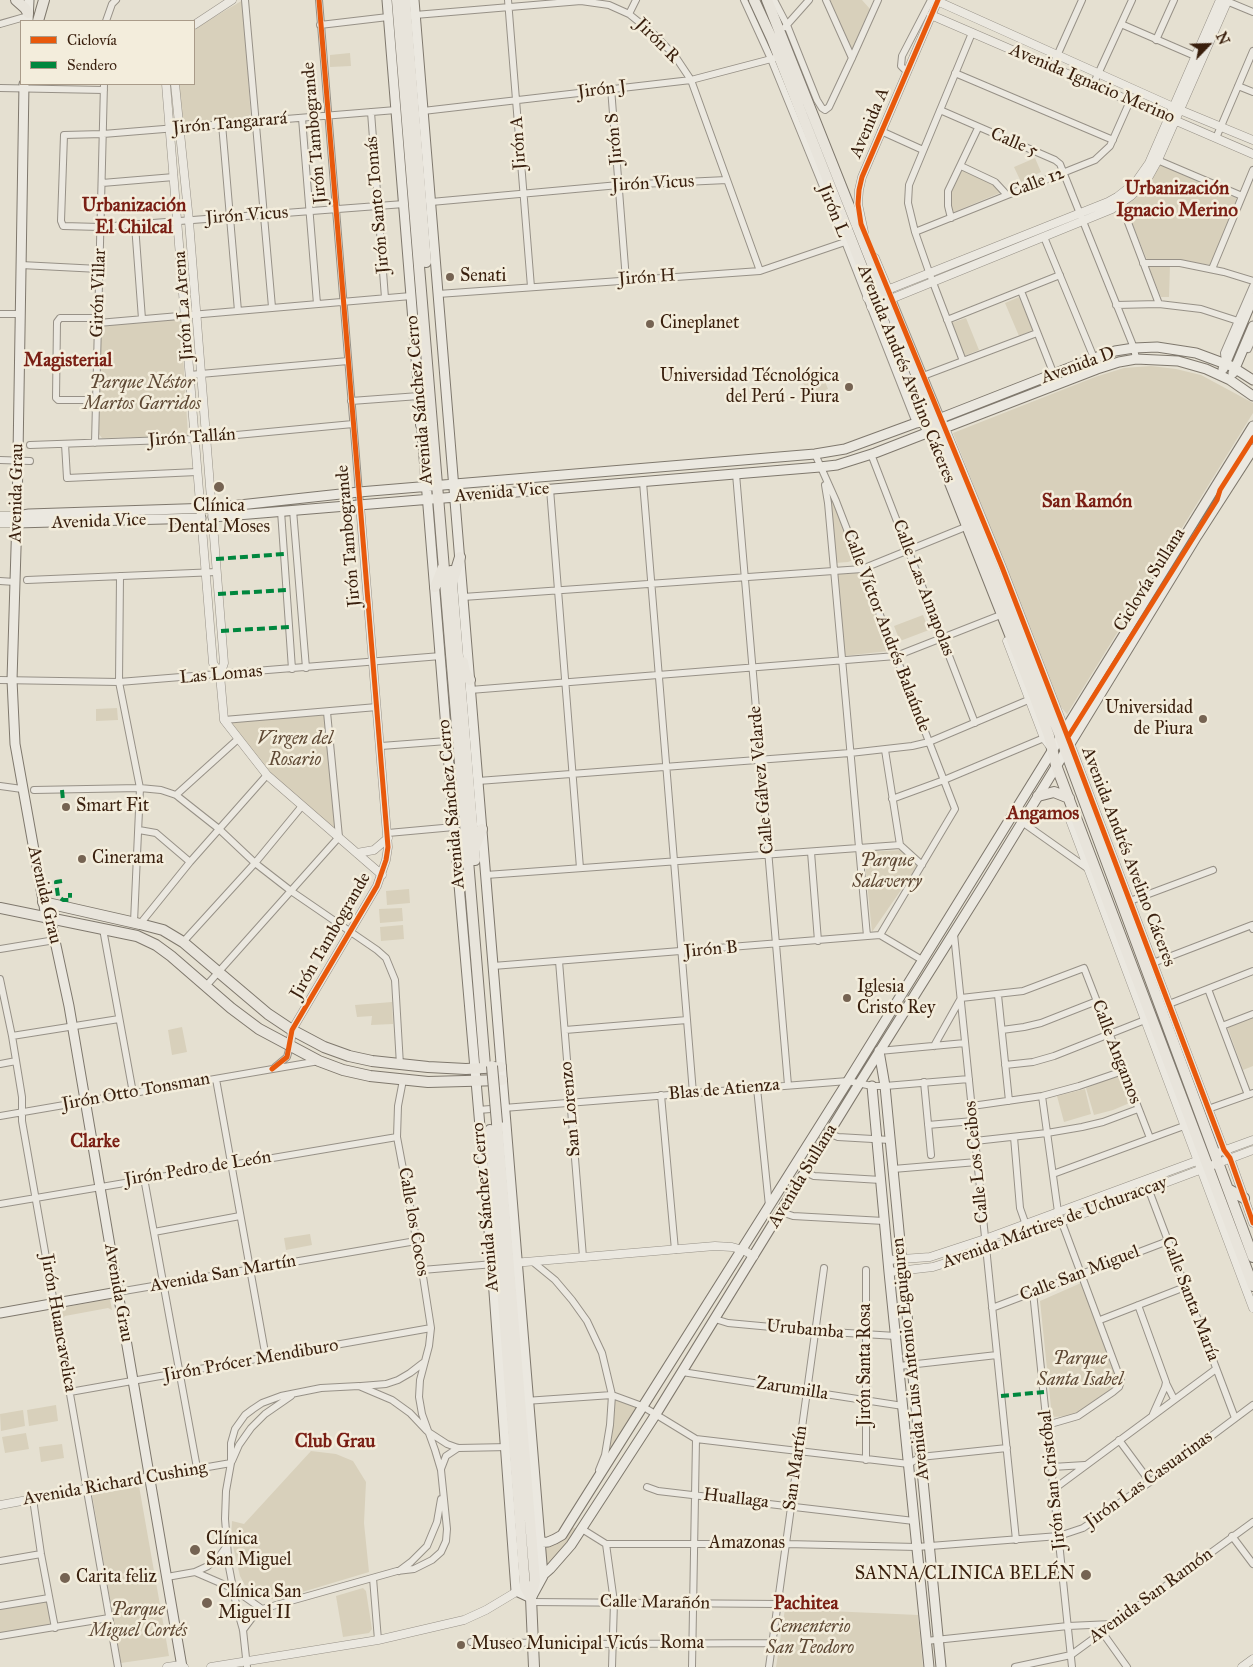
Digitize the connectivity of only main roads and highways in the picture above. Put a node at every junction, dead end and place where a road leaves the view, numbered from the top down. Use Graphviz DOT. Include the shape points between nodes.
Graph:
graph roads {
  1 [pos="16,0"];
  2 [pos="29,0"];
  3 [pos="44,0"];
  4 [pos="387,0"];
  5 [pos="398,0"];
  6 [pos="405,0"];
  7 [pos="414,0"];
  8 [pos="754,0"];
  9 [pos="767,0"];
  10 [pos="28,17"];
  11 [pos="38,20"];
  12 [pos="24,86"];
  13 [pos="813,140"];
  14 [pos="879,298"];
  15 [pos="1253,298"];
  16 [pos="1253,326"];
  17 [pos="1225,363"];
  18 [pos="1235,368"];
  19 [pos="1220,375"];
  20 [pos="1230,380"];
  21 [pos="1253,380"];
  22 [pos="1253,396"];
  23 [pos="937,419"];
  24 [pos="919,422"];
  25 [pos="421,425"];
  26 [pos="1253,426"];
  27 [pos="934,431"];
  28 [pos="434,442"];
  29 [pos="1253,449"];
  30 [pos="610,472"];
  31 [pos="611,484"];
  32 [pos="440,485"];
  33 [pos="441,498"];
  34 [pos="212,513"];
  35 [pos="16,520"];
  36 [pos="460,558"];
  37 [pos="444,564"];
  38 [pos="452,583"];
  39 [pos="435,587"];
  40 [pos="457,637"];
  41 [pos="470,684"];
  42 [pos="1062,732"];
  43 [pos="1068,747"];
  44 [pos="1053,750"];
  45 [pos="1056,765"];
  46 [pos="1040,771"];
  47 [pos="1050,776"];
  48 [pos="1038,796"];
  49 [pos="1069,798"];
  50 [pos="482,829"];
  51 [pos="474,850"];
  52 [pos="43,902"];
  53 [pos="0,908"];
  54 [pos="46,917"];
  55 [pos="944,925"];
  56 [pos="954,934"];
  57 [pos="879,1051"];
  58 [pos="488,1067"];
  59 [pos="502,1080"];
  60 [pos="476,1081"];
  61 [pos="872,1086"];
  62 [pos="1209,1160"];
  63 [pos="1228,1189"];
  64 [pos="1244,1198"];
  65 [pos="1253,1257"];
  66 [pos="504,1264"];
  67 [pos="1253,1286"];
  68 [pos="118,1292"];
  69 [pos="0,1313"];
  70 [pos="520,1401"];
  71 [pos="511,1447"];
  72 [pos="531,1544"];
  73 [pos="539,1578"];
  74 [pos="521,1589"];
  75 [pos="531,1600"];
  76 [pos="182,1666"];
  77 [pos="534,1667"];
  78 [pos="929,1667"];
  79 [pos="941,1667"];
  1 -- 10 [label="main road" via="25,8"];
  2 -- 10 [label="main road"];
  3 -- 11 [label="main road"];
  4 -- 25 [label="main road, Avenida Sánchez Cerro"];
  5 -- 28 [label="main road, Avenida Sánchez Cerro"];
  6 -- 32 [label="main road, Avenida Sánchez Cerro"];
  7 -- 32 [label="main road, Avenida Sánchez Cerro" via="438,294"];
  8 -- 13 [label="main road, Avenida Andrés Avelino Cáceres" via="775,58"];
  9 -- 13 [label="main road, Avenida Andrés Avelino Cáceres" via="784,29 813,102"];
  12 -- 35 [label="main road, Avenida Grau"];
  13 -- 14 [label="main road, Avenida Andrés Avelino Cáceres"];
  13 -- 14 [label="main road, Avenida Andrés Avelino Cáceres" via="848,240"];
  14 -- 23 [label="main road, Avenida Andrés Avelino Cáceres"];
  14 -- 24 [label="main road, Avenida Andrés Avelino Cáceres"];
  15 -- 17 [label="main road"];
  16 -- 18 [label="main road"];
  17 -- 18 [label="main road, Avenida D"];
  17 -- 19 [label="main road"];
  17 -- 23 [label="main road, Avenida D" via="1196,353 1157,347 1115,351"];
  18 -- 20 [label="main road"];
  18 -- 21 [label="main road, Avenida D"];
  19 -- 20 [label="main road, Avenida D"];
  19 -- 27 [label="main road, Avenida D" via="1178,361 1136,359 1112,364"];
  20 -- 22 [label="main road, Avenida D"];
  23 -- 24 [label="main road, Avenida Vice"];
  23 -- 27 [label="main road, Avenida Andrés Avelino Cáceres"];
  24 -- 27 [label="main road, Avenida Andrés Avelino Cáceres"];
  24 -- 30 [label="main road, Avenida Vice" via="845,449 815,454"];
  25 -- 28 [label="main road"];
  25 -- 32 [label="main road, Avenida Sánchez Cerro"];
  26 -- 42 [label="main road, Avenida Sullana"];
  27 -- 31 [label="main road, Avenida Vice" via="822,472 736,474"];
  27 -- 42 [label="main road, Avenida Andrés Avelino Cáceres"];
  27 -- 44 [label="main road, Avenida Andrés Avelino Cáceres"];
  28 -- 32 [label="main road, Avenida Sánchez Cerro"];
  29 -- 43 [label="main road, Avenida Sullana"];
  30 -- 31 [label="main road"];
  30 -- 32 [label="main road, Avenida Vice"];
  31 -- 33 [label="main road, Avenida Vice"];
  32 -- 33 [label="main road, Avenida Sánchez Cerro"];
  32 -- 33 [label="main road, Avenida Sánchez Cerro"];
  32 -- 34 [label="main road, Avenida Vice" via="359,492"];
  33 -- 34 [label="main road, Avenida Vice" via="281,511"];
  33 -- 36 [label="main road, Avenida Sánchez Cerro"];
  33 -- 37 [label="main road, Avenida Sánchez Cerro"];
  33 -- 38 [label="main road, Avenida Sánchez Cerro"];
  33 -- 39 [label="main road, Avenida Sánchez Cerro"];
  34 -- 35 [label="main road, Avenida Vice" via="29,514"];
  35 -- 52 [label="main road, Avenida Grau" via="12,680 15,744"];
  36 -- 38 [label="main road"];
  36 -- 41 [label="main road, Avenida Sánchez Cerro"];
  37 -- 39 [label="main road"];
  37 -- 58 [label="main road, Avenida Sánchez Cerro"];
  38 -- 40 [label="main road, Avenida Sánchez Cerro"];
  39 -- 58 [label="main road, Avenida Sánchez Cerro" via="454,828"];
  40 -- 41 [label="main road"];
  40 -- 51 [label="main road, Avenida Sánchez Cerro"];
  41 -- 50 [label="main road, Avenida Sánchez Cerro"];
  42 -- 43 [label="main road, Avenida Andrés Avelino Cáceres"];
  42 -- 44 [label="main road, Avenida Sullana"];
  43 -- 45 [label="main road, Avenida Sullana"];
  43 -- 62 [label="main road, Avenida Andrés Avelino Cáceres"];
  44 -- 45 [label="main road, Avenida Andrés Avelino Cáceres"];
  44 -- 46 [label="main road, Avenida Sullana"];
  45 -- 47 [label="main road, Avenida Sullana"];
  45 -- 49 [label="main road, Avenida Andrés Avelino Cáceres"];
  46 -- 47 [label="main road"];
  46 -- 55 [label="main road, Avenida Sullana"];
  47 -- 48 [label="main road, Avenida Sullana"];
  48 -- 49 [label="main road" via="1054,792"];
  48 -- 56 [label="main road, Avenida Sullana"];
  49 -- 62 [label="main road, Avenida Andrés Avelino Cáceres"];
  50 -- 51 [label="main road"];
  50 -- 58 [label="main road, Avenida Sánchez Cerro" via="493,966"];
  51 -- 58 [label="main road, Avenida Sánchez Cerro"];
  52 -- 54 [label="main road, Avenida Grau"];
  52 -- 58 [label="main road" via="163,930 183,942 268,1014 292,1030 349,1056 400,1065"];
  53 -- 54 [label="main road"];
  54 -- 60 [label="main road" via="137,936 156,945 259,1029 319,1061 343,1070 402,1080"];
  54 -- 68 [label="main road, Avenida Grau" via="52,927 72,1026"];
  55 -- 56 [label="main road"];
  55 -- 72 [label="main road, Avenida Sullana" via="562,1535"];
  56 -- 57 [label="main road, Avenida Sullana"];
  57 -- 73 [label="main road, Avenida Sullana" via="582,1529 560,1558"];
  57 -- 79 [label="main road, Avenida Luis Antonio Eguiguren"];
  58 -- 59 [label="main road, Avenida Sánchez Cerro"];
  58 -- 60 [label="main road, Avenida Sánchez Cerro"];
  58 -- 66 [label="main road, Avenida Sánchez Cerro"];
  59 -- 60 [label="main road"];
  59 -- 66 [label="main road, Avenida Sánchez Cerro"];
  60 -- 66 [label="main road, Avenida Sánchez Cerro"];
  61 -- 78 [label="main road, Avenida Luis Antonio Eguiguren"];
  62 -- 63 [label="main road, Avenida Andrés Avelino Cáceres"];
  62 -- 67 [label="main road, Avenida Andrés Avelino Cáceres"];
  63 -- 64 [label="main road"];
  63 -- 65 [label="main road, Avenida Andrés Avelino Cáceres"];
  66 -- 70 [label="main road, Avenida Sánchez Cerro"];
  66 -- 70 [label="main road, Avenida Sánchez Cerro"];
  66 -- 71 [label="main road, Avenida Sánchez Cerro"];
  68 -- 69 [label="main road, Avenida San Martín"];
  68 -- 76 [label="main road, Avenida Grau"];
  70 -- 71 [label="main road, Avenida Sánchez Cerro"];
  70 -- 72 [label="main road, Avenida Sánchez Cerro" via="525,1419"];
  71 -- 72 [label="main road, Avenida Sánchez Cerro"];
  71 -- 74 [label="main road, Avenida Sánchez Cerro"];
  72 -- 73 [label="main road, Avenida Sánchez Cerro"];
  72 -- 74 [label="main road, Avenida Sánchez Cerro"];
  73 -- 74 [label="main road, Avenida Sullana"];
  73 -- 75 [label="main road, Avenida Sánchez Cerro"];
  74 -- 75 [label="main road, Avenida Sánchez Cerro"];
  75 -- 77 [label="main road, Avenida Sánchez Cerro"];
}
